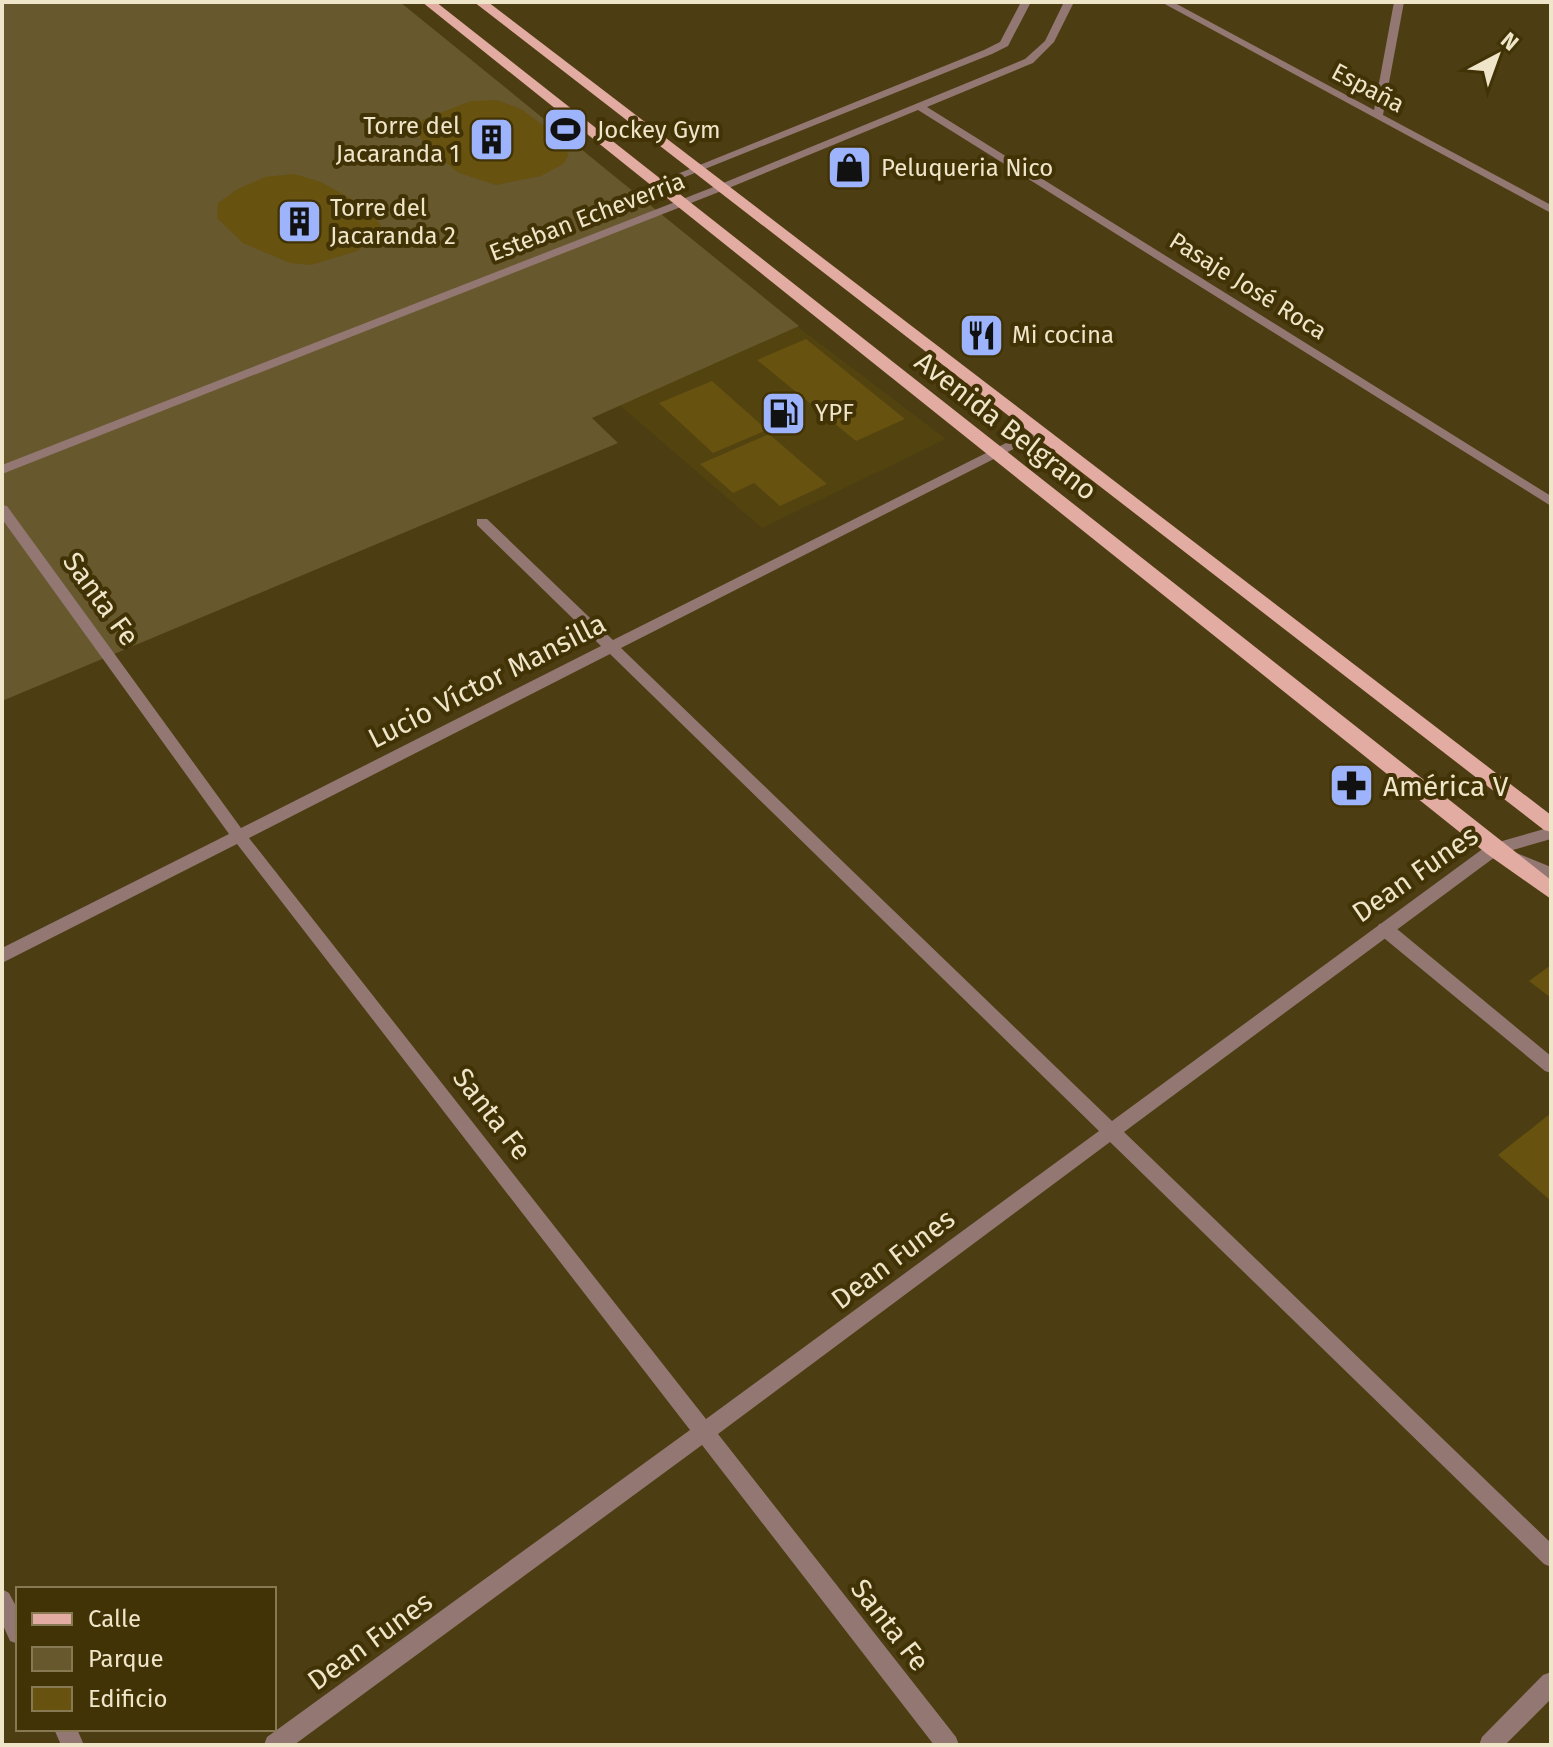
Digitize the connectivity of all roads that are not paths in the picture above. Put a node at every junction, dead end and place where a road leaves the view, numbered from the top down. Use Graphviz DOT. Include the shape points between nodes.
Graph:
graph roads {
  1 [pos="428,2"];
  2 [pos="480,2"];
  3 [pos="1026,2"];
  4 [pos="1069,2"];
  5 [pos="1166,2"];
  6 [pos="1399,2"];
  7 [pos="922,108"];
  8 [pos="1378,116"];
  9 [pos="697,171"];
  10 [pos="656,185"];
  11 [pos="720,188"];
  12 [pos="679,204"];
  13 [pos="1551,210"];
  14 [pos="1040,430"];
  15 [pos="996,454"];
  16 [pos="2,470"];
  17 [pos="1551,502"];
  18 [pos="2,509"];
  19 [pos="482,522"];
  20 [pos="611,646"];
  21 [pos="1551,825"];
  22 [pos="1551,833"];
  23 [pos="239,836"];
  24 [pos="1494,849"];
  25 [pos="1551,874"];
  26 [pos="1551,891"];
  27 [pos="1385,929"];
  28 [pos="2,956"];
  29 [pos="1551,1066"];
  30 [pos="1113,1128"];
  31 [pos="706,1433"];
  32 [pos="1551,1557"];
  33 [pos="2,1600"];
  34 [pos="16,1629"];
  35 [pos="1551,1683"];
  36 [pos="275,1745"];
  37 [pos="948,1745"];
  38 [pos="1490,1745"];
  1 -- 10 [label="main road, Avenida Belgrano"];
  2 -- 9 [label="main road, Avenida Belgrano"];
  3 -- 9 [label="street, Esteban Echeverria" via="1011,34 996,48"];
  4 -- 7 [label="street, Esteban Echeverria" via="1049,42 1029,61"];
  5 -- 8 [label="street, España"];
  6 -- 8 [label="street"];
  7 -- 11 [label="street, Esteban Echeverria"];
  7 -- 17 [label="street, Pasaje José Roca"];
  8 -- 13 [label="street, España"];
  9 -- 10 [label="street, Esteban Echeverria"];
  9 -- 11 [label="main road, Avenida Belgrano"];
  10 -- 12 [label="main road, Avenida Belgrano"];
  11 -- 12 [label="street, Esteban Echeverria"];
  11 -- 14 [label="main road, Avenida Belgrano"];
  12 -- 15 [label="main road, Avenida Belgrano"];
  12 -- 16 [label="street, Esteban Echeverria"];
  14 -- 15 [label="street, Lucio Víctor Mansilla"];
  14 -- 21 [label="main road, Avenida Belgrano"];
  15 -- 20 [label="street, Lucio Víctor Mansilla"];
  15 -- 24 [label="main road, Avenida Belgrano"];
  18 -- 23 [label="street, Santa Fe"];
  19 -- 20 [label="street"];
  20 -- 23 [label="street, Lucio Víctor Mansilla"];
  20 -- 30 [label="street"];
  22 -- 24 [label="street, Dean Funes"];
  23 -- 28 [label="street, Lucio Víctor Mansilla"];
  23 -- 31 [label="street, Santa Fe"];
  24 -- 25 [label="street"];
  24 -- 26 [label="main road, Avenida Belgrano"];
  24 -- 27 [label="street, Dean Funes"];
  27 -- 29 [label="street"];
  27 -- 30 [label="street, Dean Funes"];
  30 -- 31 [label="street, Dean Funes"];
  30 -- 32 [label="street"];
  31 -- 36 [label="street, Dean Funes"];
  31 -- 37 [label="street, Santa Fe"];
  33 -- 34 [label="street"];
  35 -- 38 [label="street"];
}
